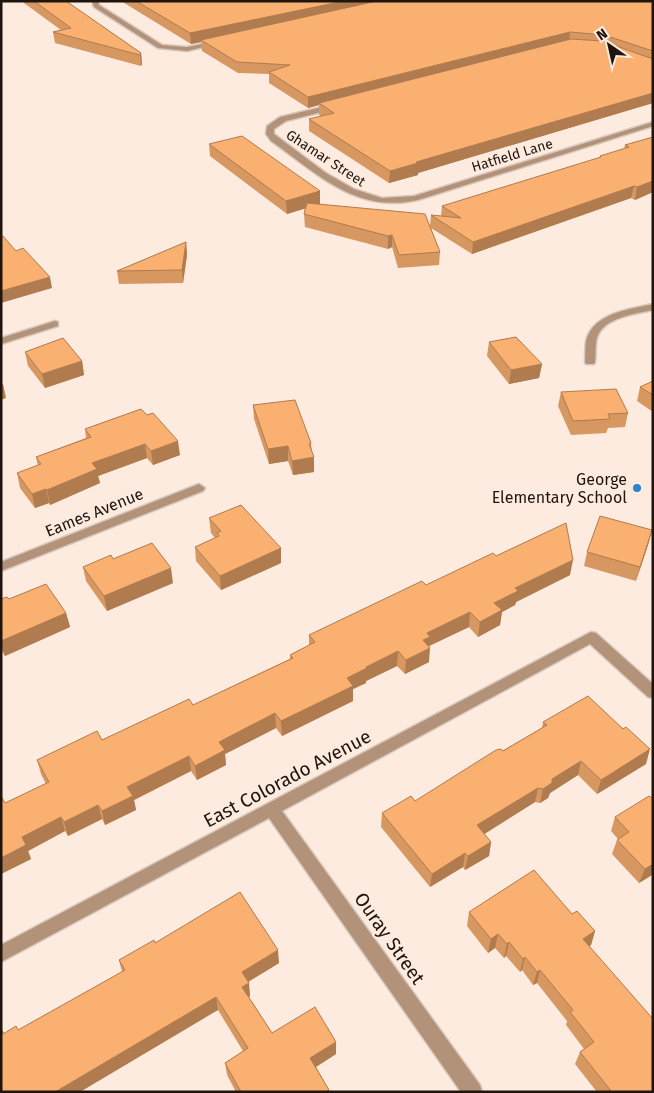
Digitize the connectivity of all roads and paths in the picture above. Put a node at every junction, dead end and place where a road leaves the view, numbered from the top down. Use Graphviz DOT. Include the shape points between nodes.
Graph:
graph roads {
  1 [pos="96,1"];
  2 [pos="228,41"];
  3 [pos="340,104"];
  4 [pos="653,124"];
  5 [pos="377,201"];
  6 [pos="653,307"];
  7 [pos="55,324"];
  8 [pos="1,341"];
  9 [pos="590,362"];
  10 [pos="199,488"];
  11 [pos="1,567"];
  12 [pos="653,693"];
  13 [pos="271,808"];
  14 [pos="1,954"];
  15 [pos="474,1092"];
  1 -- 2 [label="street" via="96,6 160,47 187,49"];
  3 -- 5 [label="street, Ghamar Street" via="284,119 270,128 270,134 274,140 345,188"];
  4 -- 5 [label="street, Hatfield Lane" via="415,198"];
  6 -- 9 [label="street" via="616,317 598,329 593,335"];
  7 -- 8 [label="street"];
  10 -- 11 [label="street, Eames Avenue"];
  12 -- 13 [label="street, East Colorado Avenue" via="591,637"];
  13 -- 14 [label="street, East Colorado Avenue"];
  13 -- 15 [label="street, Ouray Street"];
}
